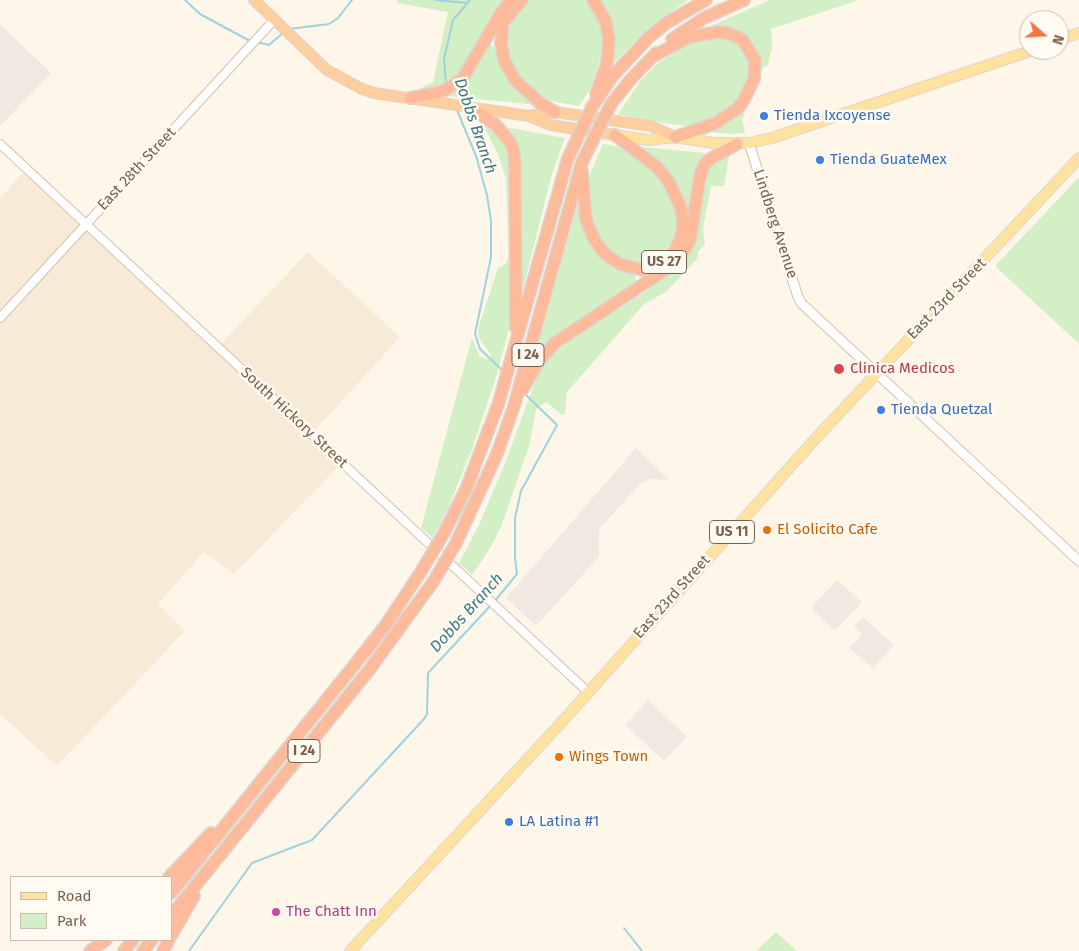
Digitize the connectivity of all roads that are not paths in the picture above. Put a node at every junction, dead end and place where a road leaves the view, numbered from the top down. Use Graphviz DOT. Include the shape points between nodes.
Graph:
graph roads {
  1 [pos="254,0"];
  2 [pos="511,0"];
  3 [pos="522,0"];
  4 [pos="592,0"];
  5 [pos="706,0"];
  6 [pos="744,0"];
  7 [pos="274,20"];
  8 [pos="1019,55"];
  9 [pos="652,57"];
  10 [pos="410,98"];
  11 [pos="459,105"];
  12 [pos="592,107"];
  13 [pos="555,112"];
  14 [pos="528,116"];
  15 [pos="614,135"];
  16 [pos="675,137"];
  17 [pos="749,143"];
  18 [pos="0,144"];
  19 [pos="737,144"];
  20 [pos="1079,158"];
  21 [pos="582,162"];
  22 [pos="87,224"];
  23 [pos="0,318"];
  24 [pos="515,348"];
  25 [pos="876,372"];
  26 [pos="514,406"];
  27 [pos="1079,561"];
  28 [pos="588,692"];
  29 [pos="243,803"];
  30 [pos="212,866"];
  31 [pos="170,876"];
  32 [pos="172,891"];
  33 [pos="172,915"];
  34 [pos="172,934"];
  35 [pos="105,941"];
  36 [pos="132,941"];
  37 [pos="151,941"];
  38 [pos="90,951"];
  39 [pos="124,951"];
  40 [pos="143,951"];
  41 [pos="350,951"];
  1 -- 7 [label="highway, US 27"];
  2 -- 10 [label="highway, US 27" via="463,78 444,91"];
  3 -- 13 [label="highway" via="503,22 500,42 504,60 515,80"];
  4 -- 12 [label="highway" via="605,20 609,48"];
  5 -- 12 [label="highway, I 24" via="668,22 650,37 612,77"];
  6 -- 9 [label="highway, I 24" via="704,18"];
  7 -- 10 [label="highway, US 27" via="327,70 340,78 374,93"];
  7 -- 22 [label="street, East 28th Street"];
  8 -- 17 [label="main road"];
  9 -- 16 [label="highway" via="689,37 718,32 742,39 755,60 754,79 737,109 714,124"];
  9 -- 21 [label="highway, I 24, bridge" via="611,104"];
  10 -- 11 [label="highway, US 27"];
  11 -- 14 [label="highway, US 27"];
  11 -- 24 [label="highway" via="495,124 513,148"];
  12 -- 24 [label="highway, I 24, bridge" via="568,158"];
  13 -- 14 [label="highway"];
  13 -- 16 [label="highway" via="651,126"];
  14 -- 15 [label="highway, US 27" via="550,125"];
  15 -- 16 [label="main road" via="648,140"];
  15 -- 21 [label="highway, US 27" via="657,167 676,195 683,232 674,253 665,262 636,270 620,264 600,249 586,220"];
  16 -- 19 [label="main road"];
  17 -- 19 [label="main road"];
  17 -- 25 [label="main road, Lindberg Avenue" via="802,304"];
  18 -- 22 [label="street, South Hickory Street"];
  19 -- 26 [label="highway" via="704,165 690,240 678,261 555,343 538,362"];
  20 -- 25 [label="main road, East 23rd Street / US 11"];
  21 -- 26 [label="highway, I 24"];
  22 -- 23 [label="street, East 28th Street"];
  22 -- 28 [label="street, South Hickory Street"];
  24 -- 29 [label="highway, I 24, bridge" via="482,450 444,533 422,570 385,626"];
  25 -- 27 [label="main road"];
  25 -- 28 [label="main road, East 23rd Street / US 11"];
  26 -- 30 [label="highway, I 24, bridge" via="485,480 456,543 433,582 370,669"];
  28 -- 41 [label="main road, East 23rd Street / US 11"];
  29 -- 31 [label="highway"];
  29 -- 32 [label="highway, I 24"];
  30 -- 33 [label="highway, I 24"];
  30 -- 34 [label="highway"];
  35 -- 38 [label="highway"];
  36 -- 39 [label="highway"];
  37 -- 40 [label="highway"];
}
